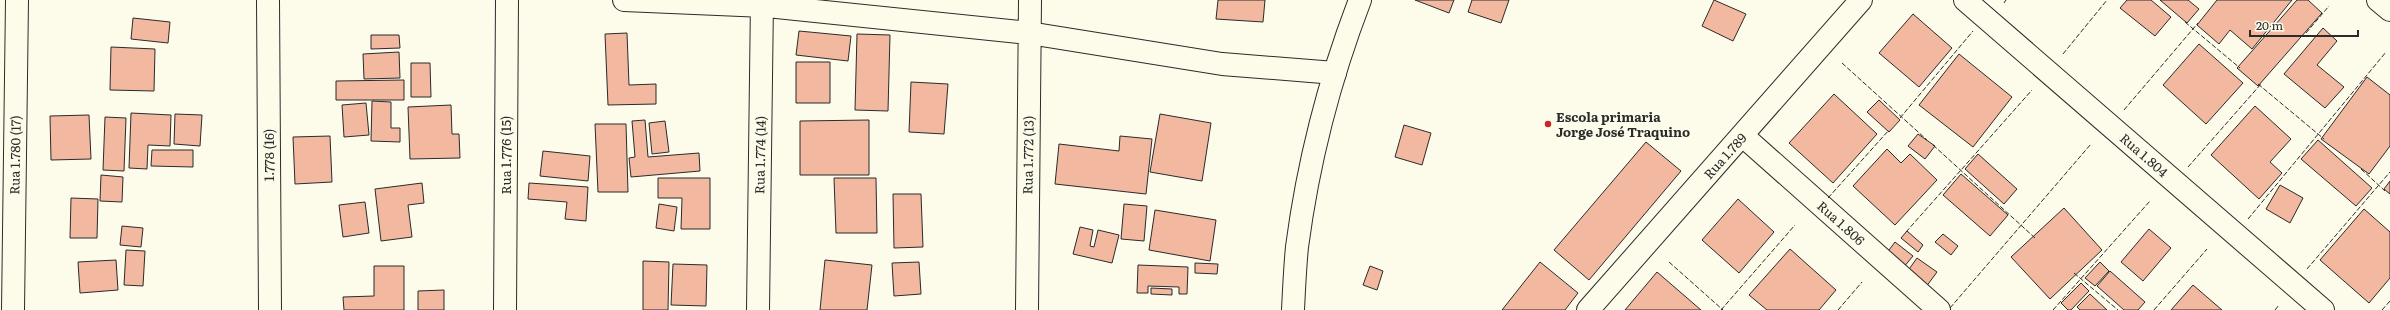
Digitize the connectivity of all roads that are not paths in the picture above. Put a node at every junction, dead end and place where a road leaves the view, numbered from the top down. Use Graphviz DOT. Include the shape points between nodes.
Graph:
graph roads {
  1 [pos="17,0"];
  2 [pos="268,0"];
  3 [pos="507,0"];
  4 [pos="624,0"];
  5 [pos="1030,0"];
  6 [pos="1861,0"];
  7 [pos="1965,0"];
  8 [pos="2378,0"];
  9 [pos="1358,1"];
  10 [pos="762,3"];
  11 [pos="2390,10"];
  12 [pos="1029,33"];
  13 [pos="1335,73"];
  14 [pos="1743,136"];
  15 [pos="13,310"];
  16 [pos="270,310"];
  17 [pos="506,310"];
  18 [pos="758,310"];
  19 [pos="1027,310"];
  20 [pos="1293,310"];
  21 [pos="1588,310"];
  22 [pos="1939,310"];
  23 [pos="2323,310"];
  1 -- 15 [label="street, Rua 1.780 (17)"];
  2 -- 16 [label="street, 1.778 (16)"];
  3 -- 17 [label="street, Rua 1.776 (15)"];
  4 -- 10 [label="street"];
  5 -- 12 [label="street, Rua 1.772 (13)"];
  6 -- 14 [label="street, Rua 1.789"];
  7 -- 23 [label="street, Rua 1.804"];
  8 -- 11 [label="street"];
  9 -- 13 [label="street"];
  10 -- 12 [label="street"];
  10 -- 18 [label="street, Rua 1.774 (14)"];
  12 -- 13 [label="street" via="1222,64"];
  12 -- 19 [label="street, Rua 1.772 (13)"];
  13 -- 20 [label="street" via="1310,175 1297,247"];
  14 -- 21 [label="street, Rua 1.789"];
  14 -- 22 [label="street, Rua 1.806"];
}
